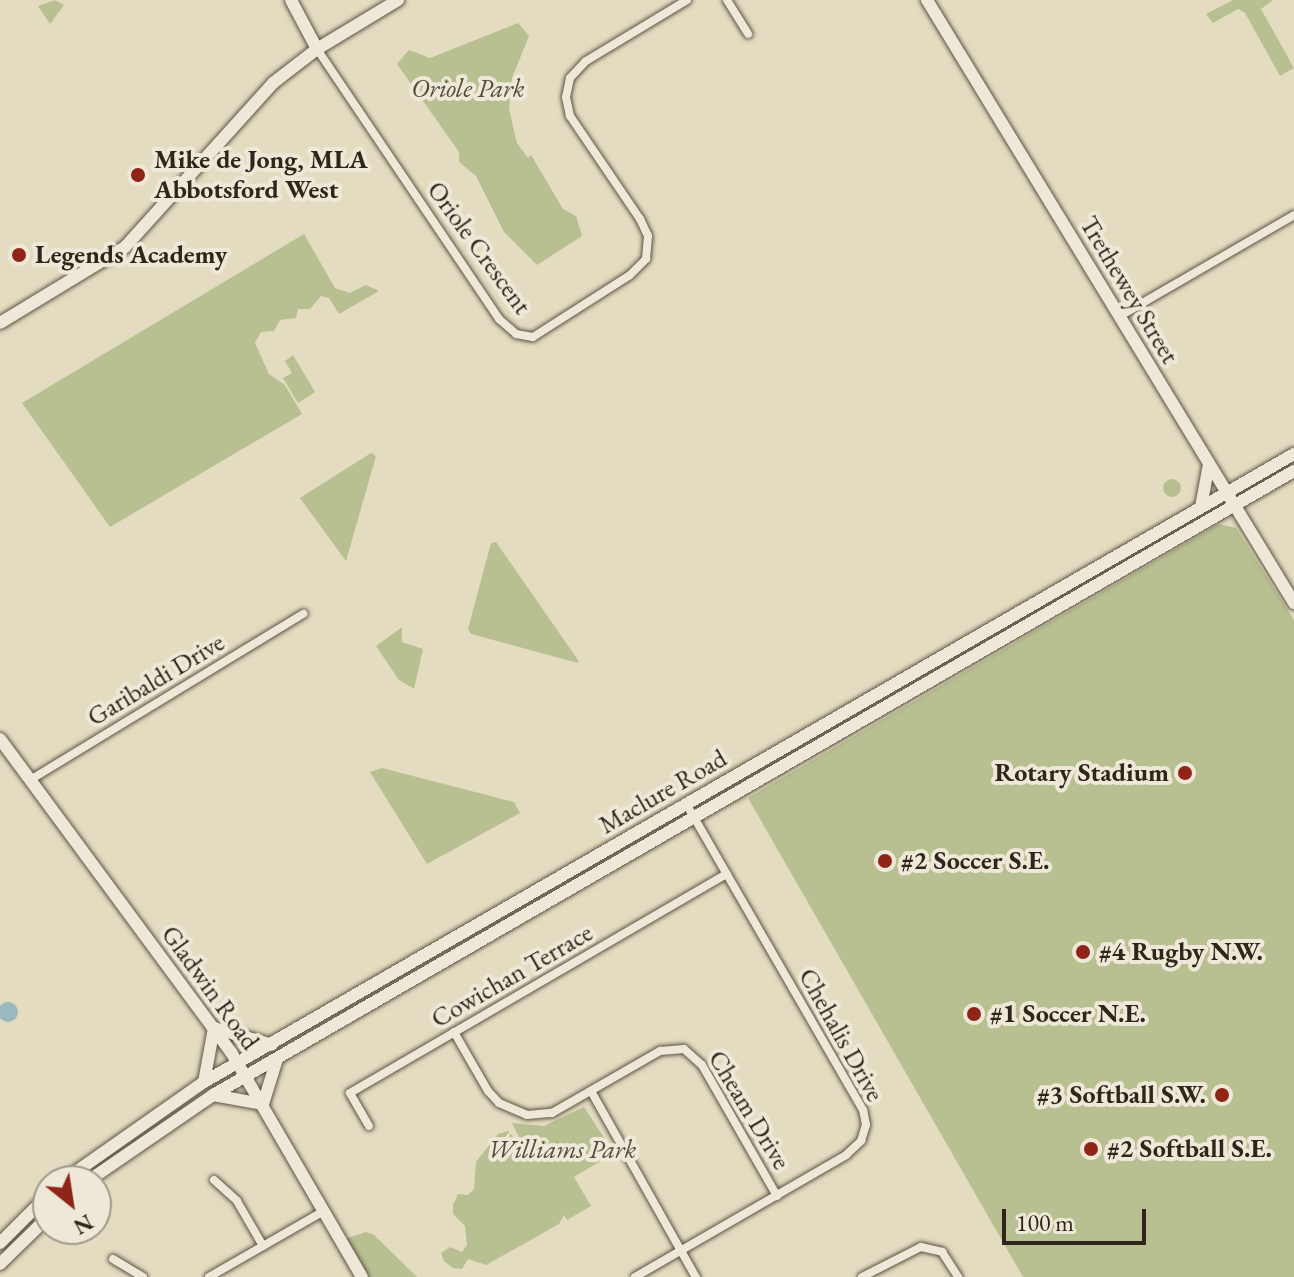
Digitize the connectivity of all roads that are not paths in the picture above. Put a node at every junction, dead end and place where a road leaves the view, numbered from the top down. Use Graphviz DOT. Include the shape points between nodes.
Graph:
graph roads {
  1 [pos="291,0"];
  2 [pos="398,0"];
  3 [pos="687,0"];
  4 [pos="727,0"];
  5 [pos="927,0"];
  6 [pos="748,34"];
  7 [pos="317,49"];
  8 [pos="1294,215"];
  9 [pos="1120,316"];
  10 [pos="0,323"];
  11 [pos="1294,454"];
  12 [pos="1209,464"];
  13 [pos="1294,471"];
  14 [pos="1227,493"];
  15 [pos="1235,505"];
  16 [pos="1201,507"];
  17 [pos="1294,603"];
  18 [pos="303,614"];
  19 [pos="0,739"];
  20 [pos="30,780"];
  21 [pos="686,804"];
  22 [pos="693,817"];
  23 [pos="727,874"];
  24 [pos="214,1028"];
  25 [pos="454,1032"];
  26 [pos="272,1045"];
  27 [pos="277,1059"];
  28 [pos="239,1064"];
  29 [pos="247,1076"];
  30 [pos="204,1082"];
  31 [pos="591,1091"];
  32 [pos="213,1095"];
  33 [pos="263,1104"];
  34 [pos="369,1126"];
  35 [pos="86,1165"];
  36 [pos="111,1165"];
  37 [pos="214,1180"];
  38 [pos="777,1196"];
  39 [pos="32,1211"];
  40 [pos="324,1211"];
  41 [pos="32,1233"];
  42 [pos="0,1243"];
  43 [pos="263,1246"];
  44 [pos="681,1250"];
  45 [pos="113,1259"];
  46 [pos="0,1264"];
  47 [pos="143,1277"];
  48 [pos="209,1277"];
  49 [pos="362,1277"];
  50 [pos="635,1277"];
  51 [pos="696,1277"];
  52 [pos="862,1277"];
  53 [pos="958,1277"];
  1 -- 7 [label="main road"];
  2 -- 7 [label="main road"];
  3 -- 7 [label="street, Oriole Crescent" via="586,61 570,78 570,116 640,219 648,236 646,259 617,284 533,337 506,328"];
  4 -- 6 [label="street"];
  5 -- 9 [label="main road, Trethewey Street"];
  7 -- 10 [label="main road" via="243,112 125,247"];
  8 -- 9 [label="street"];
  9 -- 12 [label="main road, Trethewey Street"];
  11 -- 14 [label="main road, Maclure Road"];
  12 -- 14 [label="main road, Trethewey Street"];
  12 -- 16 [label="main road"];
  13 -- 15 [label="main road, Maclure Road"];
  14 -- 15 [label="main road, Trethewey Street"];
  14 -- 16 [label="main road, Maclure Road"];
  15 -- 17 [label="main road, Trethewey Street"];
  15 -- 22 [label="main road, Maclure Road"];
  16 -- 21 [label="main road, Maclure Road"];
  18 -- 20 [label="street, Garibaldi Drive"];
  19 -- 20 [label="main road, Gladwin Road"];
  20 -- 24 [label="main road, Gladwin Road"];
  21 -- 22 [label="street, Chehalis Drive"];
  21 -- 26 [label="main road, Maclure Road"];
  22 -- 23 [label="street, Chehalis Drive"];
  22 -- 27 [label="main road, Maclure Road"];
  23 -- 25 [label="street, Cowichan Terrace"];
  23 -- 38 [label="street, Chehalis Drive" via="866,1118 856,1148"];
  24 -- 26 [label="main road"];
  24 -- 28 [label="main road, Gladwin Road"];
  24 -- 30 [label="main road"];
  25 -- 31 [label="street, Cheam Drive" via="488,1091 513,1111 540,1116"];
  25 -- 34 [label="street, Cowichan Terrace" via="350,1093"];
  26 -- 28 [label="main road, Maclure Road"];
  27 -- 29 [label="main road, Maclure Road"];
  27 -- 33 [label="main road"];
  28 -- 29 [label="main road, Gladwin Road"];
  28 -- 30 [label="main road, Maclure Road"];
  29 -- 32 [label="main road, Maclure Road"];
  29 -- 33 [label="main road, Gladwin Road"];
  30 -- 35 [label="main road, Maclure Road"];
  31 -- 38 [label="street, Cheam Drive" via="660,1051 672,1048 694,1055"];
  31 -- 44 [label="street"];
  32 -- 33 [label="main road"];
  32 -- 36 [label="main road, Maclure Road"];
  33 -- 40 [label="main road, Gladwin Road"];
  37 -- 43 [label="street" via="237,1201"];
  38 -- 44 [label="street, Chehalis Drive"];
  39 -- 42 [label="main road"];
  40 -- 43 [label="street"];
  40 -- 49 [label="main road, Gladwin Road"];
  41 -- 46 [label="main road"];
  43 -- 48 [label="street"];
  44 -- 50 [label="street, Chehalis Drive"];
  44 -- 51 [label="street"];
  45 -- 47 [label="street"];
  52 -- 53 [label="street" via="912,1249 932,1247"];
}
